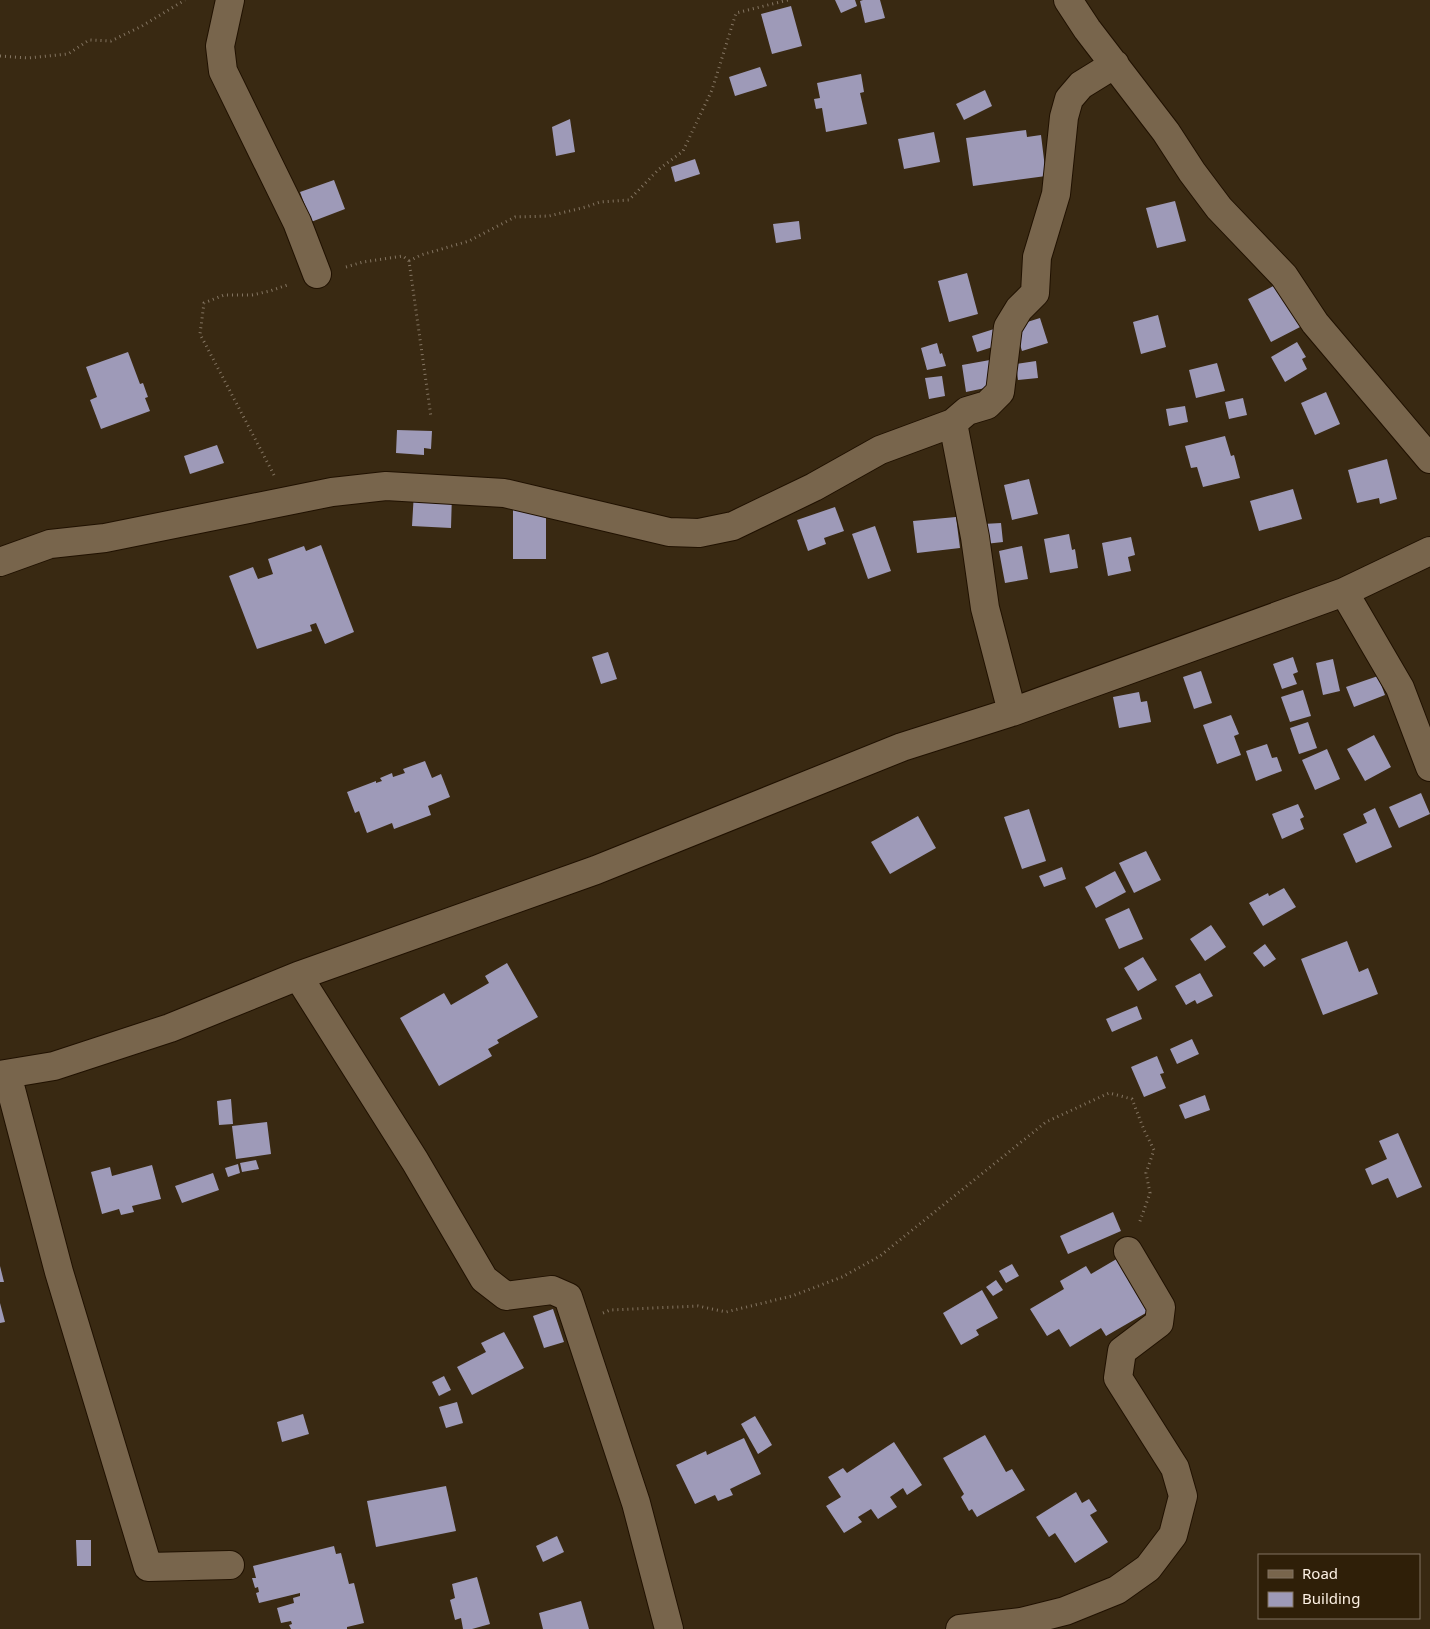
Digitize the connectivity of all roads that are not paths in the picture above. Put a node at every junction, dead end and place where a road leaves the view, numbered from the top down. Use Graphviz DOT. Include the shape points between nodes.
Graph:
graph roads {
  1 [pos="230,0"];
  2 [pos="1068,0"];
  3 [pos="1115,64"];
  4 [pos="317,274"];
  5 [pos="953,423"];
  6 [pos="1430,459"];
  7 [pos="1430,551"];
  8 [pos="0,562"];
  9 [pos="1344,592"];
  10 [pos="1012,712"];
  11 [pos="1430,767"];
  12 [pos="298,976"];
  13 [pos="4,1074"];
  14 [pos="1128,1251"];
  15 [pos="230,1565"];
  16 [pos="669,1629"];
  17 [pos="960,1629"];
  1 -- 4 [label="street" via="220,46 223,71 297,222"];
  2 -- 3 [label="street"];
  3 -- 5 [label="street" via="1080,85 1069,99 1064,117 1056,194 1037,257 1035,293 1019,309 1008,327 1000,392 987,405 967,411"];
  3 -- 6 [label="street" via="1219,208 1284,276 1315,323"];
  5 -- 8 [label="street" via="880,450 814,487 733,526 699,534 668,532 504,492 386,486 332,492 105,538 50,544"];
  5 -- 10 [label="street" via="985,608"];
  7 -- 9 [label="street"];
  9 -- 10 [label="street"];
  9 -- 11 [label="street" via="1400,688"];
  10 -- 12 [label="street" via="902,747 596,870"];
  12 -- 13 [label="street" via="170,1028 54,1066"];
  12 -- 16 [label="street" via="484,1279 506,1296 552,1290 568,1297 636,1503"];
  13 -- 15 [label="street" via="59,1272 148,1567"];
  14 -- 17 [label="street" via="1160,1307 1159,1323 1122,1352 1118,1378 1175,1468 1183,1496 1173,1535 1148,1568 1117,1590 1064,1611 1021,1622"];
}
